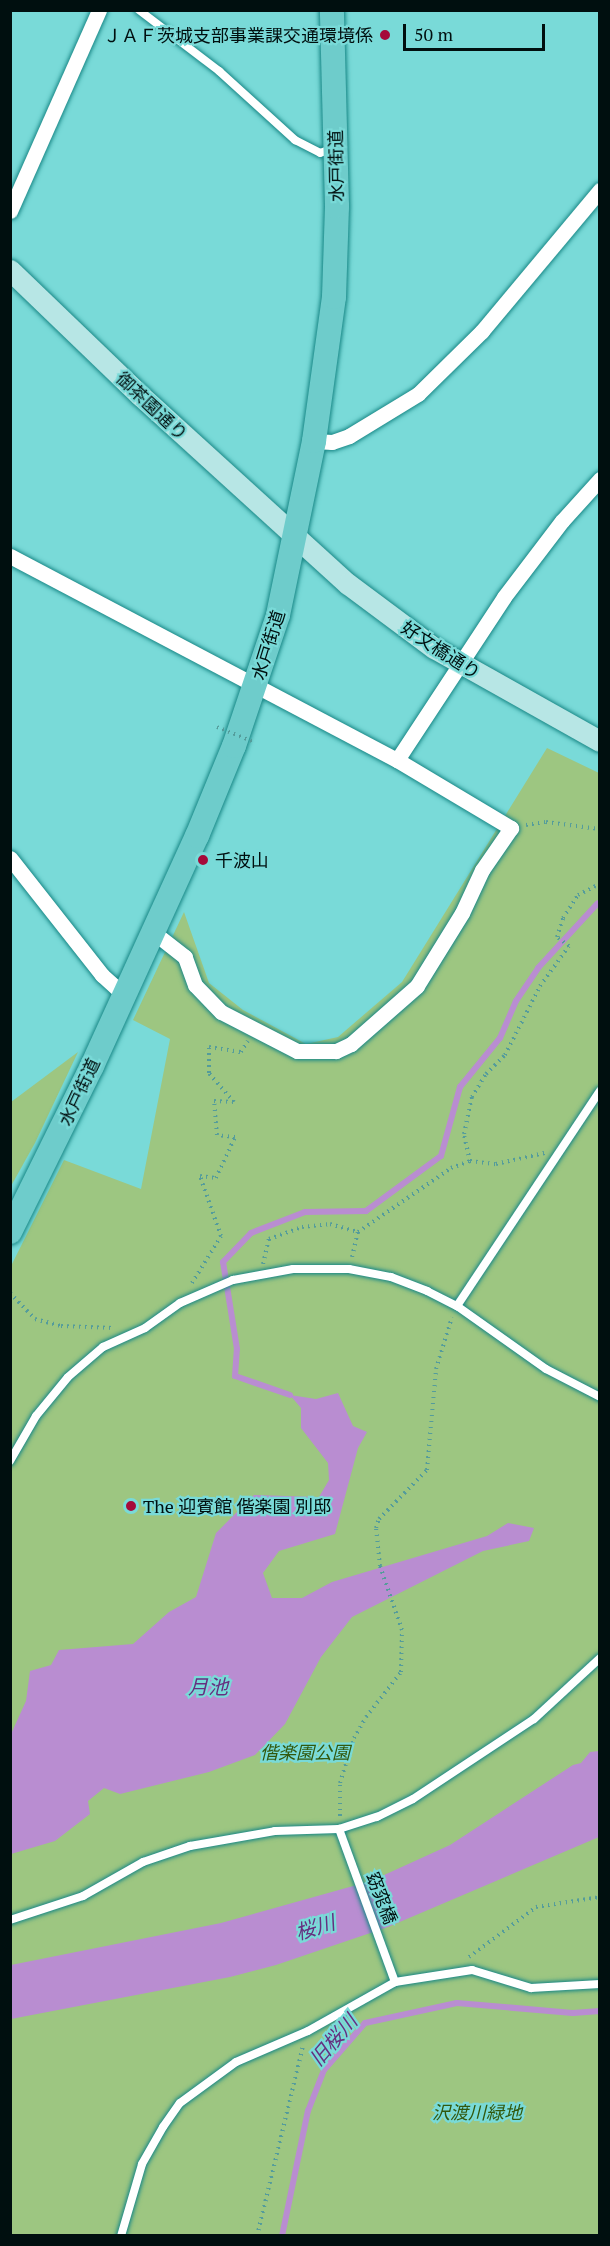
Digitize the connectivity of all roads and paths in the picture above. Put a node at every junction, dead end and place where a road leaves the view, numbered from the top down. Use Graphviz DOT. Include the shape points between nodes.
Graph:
graph roads {
  1 [pos="99,10"];
  2 [pos="139,10"];
  3 [pos="332,10"];
  4 [pos="335,147"];
  5 [pos="600,190"];
  6 [pos="10,211"];
  7 [pos="10,270"];
  8 [pos="314,441"];
  9 [pos="600,479"];
  10 [pos="297,539"];
  11 [pos="10,556"];
  12 [pos="458,663"];
  13 [pos="255,687"];
  14 [pos="218,727"];
  15 [pos="252,741"];
  16 [pos="600,741"];
  17 [pos="397,760"];
  18 [pos="511,828"];
  19 [pos="600,829"];
  20 [pos="10,858"];
  21 [pos="600,884"];
  22 [pos="152,931"];
  23 [pos="124,995"];
  24 [pos="255,1030"];
  25 [pos="600,1091"];
  26 [pos="560,1149"];
  27 [pos="470,1161"];
  28 [pos="20,1198"];
  29 [pos="10,1232"];
  30 [pos="358,1232"];
  31 [pos="349,1269"];
  32 [pos="263,1275"];
  33 [pos="10,1293"];
  34 [pos="180,1303"];
  35 [pos="457,1306"];
  36 [pos="145,1328"];
  37 [pos="600,1397"];
  38 [pos="10,1461"];
  39 [pos="600,1658"];
  40 [pos="339,1829"];
  41 [pos="600,1897"];
  42 [pos="10,1920"];
  43 [pos="444,1975"];
  44 [pos="395,1982"];
  45 [pos="600,1984"];
  46 [pos="308,2031"];
  47 [pos="121,2235"];
  48 [pos="257,2235"];
  1 -- 6 [label="street"];
  2 -- 4 [label="lane" via="219,71 295,140 320,153"];
  3 -- 4 [label="main road, 水戸街道"];
  4 -- 8 [label="main road, 水戸街道" via="334,297"];
  5 -- 8 [label="street" via="482,331 418,394 349,436 332,442"];
  7 -- 10 [label="street, 御茶園通り"];
  8 -- 10 [label="main road, 水戸街道"];
  9 -- 12 [label="street" via="562,521"];
  10 -- 12 [label="street, 好文橋通り" via="348,584"];
  10 -- 13 [label="main road, 水戸街道"];
  11 -- 13 [label="street"];
  12 -- 16 [label="street, 好文橋通り"];
  12 -- 17 [label="street"];
  13 -- 17 [label="street"];
  13 -- 22 [label="main road, 水戸街道" via="197,836"];
  14 -- 15 [label="path, bridge"];
  17 -- 18 [label="street"];
  18 -- 19 [label="path" via="546,822"];
  18 -- 24 [label="street" via="482,870 462,913 417,986 351,1044 316,1054 297,1051"];
  20 -- 23 [label="street" via="102,975"];
  21 -- 27 [label="path" via="578,895 563,918 557,937 569,946 540,986 505,1055 486,1074 472,1097 464,1134"];
  22 -- 23 [label="main road, 水戸街道"];
  22 -- 24 [label="street" via="185,957 195,985 206,999"];
  23 -- 28 [label="main road, 水戸街道"];
  24 -- 34 [label="path" via="241,1052 208,1047 209,1073 234,1102 214,1101 217,1135 235,1137 216,1178 200,1176 221,1236"];
  25 -- 26 [label="lane"];
  26 -- 27 [label="path" via="496,1164"];
  26 -- 35 [label="lane"];
  27 -- 30 [label="path" via="451,1168"];
  28 -- 29 [label="main road, 水戸街道"];
  30 -- 31 [label="path"];
  30 -- 32 [label="path" via="330,1224 302,1227 269,1239 263,1255"];
  31 -- 32 [label="lane" via="293,1269"];
  31 -- 35 [label="lane" via="391,1277"];
  32 -- 34 [label="lane" via="233,1280"];
  33 -- 36 [label="path" via="35,1319 61,1326"];
  34 -- 36 [label="lane"];
  35 -- 37 [label="lane" via="546,1369"];
  35 -- 40 [label="path" via="436,1369 427,1470 379,1519 375,1544 402,1630 401,1672 354,1738 340,1783"];
  36 -- 38 [label="lane" via="103,1347 68,1377 36,1416"];
  39 -- 40 [label="lane" via="534,1719 413,1799"];
  40 -- 42 [label="lane" via="275,1831 190,1846 143,1863 83,1896"];
  40 -- 44 [label="lane, 窈窕橋"];
  41 -- 43 [label="path" via="536,1907"];
  43 -- 44 [label="lane"];
  43 -- 45 [label="lane" via="472,1971 531,1988"];
  44 -- 46 [label="lane"];
  46 -- 47 [label="lane" via="236,2062 180,2103 142,2164"];
  46 -- 48 [label="path"];
}
